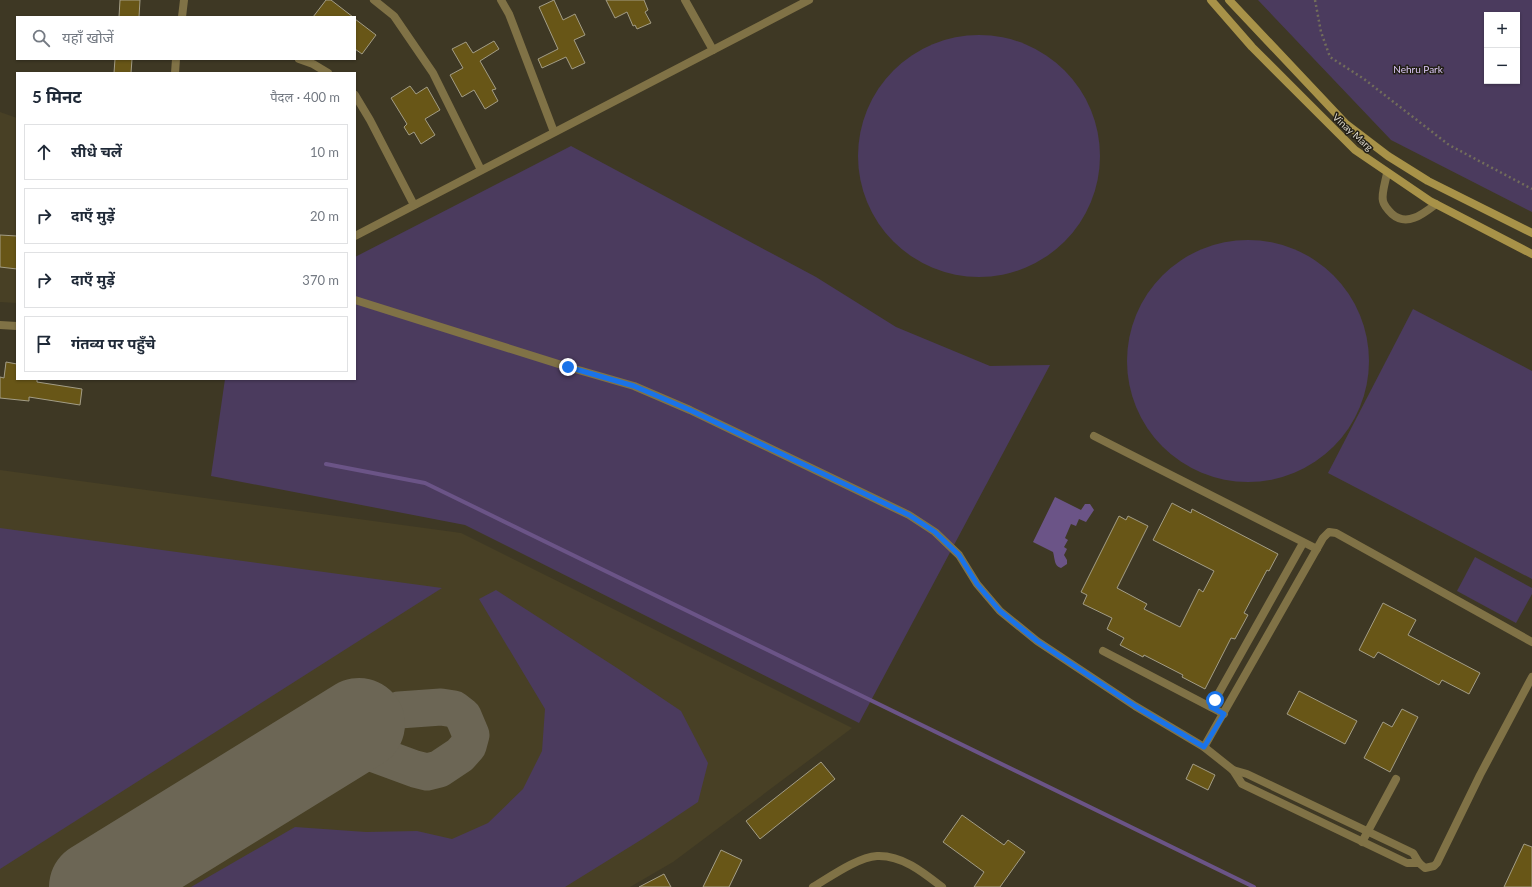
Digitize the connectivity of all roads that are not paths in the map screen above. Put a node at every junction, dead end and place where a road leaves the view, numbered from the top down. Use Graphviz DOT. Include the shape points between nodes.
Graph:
graph roads {
  1 [pos="184,0"];
  2 [pos="374,0"];
  3 [pos="501,0"];
  4 [pos="686,0"];
  5 [pos="809,0"];
  6 [pos="1211,0"];
  7 [pos="1233,1"];
  8 [pos="182,16"];
  9 [pos="713,50"];
  10 [pos="176,60"];
  11 [pos="302,60"];
  12 [pos="175,72"];
  13 [pos="326,72"];
  14 [pos="356,97"];
  15 [pos="554,132"];
  16 [pos="481,170"];
  17 [pos="1387,173"];
  18 [pos="1436,204"];
  19 [pos="414,205"];
  20 [pos="1532,233"];
  21 [pos="356,235"];
  22 [pos="1532,254"];
  23 [pos="356,300"];
  24 [pos="0,324"];
  25 [pos="16,326"];
  26 [pos="1094,436"];
  27 [pos="1303,543"];
  28 [pos="1317,549"];
  29 [pos="1532,642"];
  30 [pos="1103,652"];
  31 [pos="1532,677"];
  32 [pos="1211,707"];
  33 [pos="1224,714"];
  34 [pos="1204,747"];
  35 [pos="1233,770"];
  36 [pos="1396,780"];
  37 [pos="1368,831"];
  38 [pos="1362,842"];
  39 [pos="1419,863"];
  40 [pos="814,887"];
  41 [pos="942,887"];
  1 -- 8 [label="street"];
  2 -- 16 [label="street" via="394,16 433,73"];
  3 -- 15 [label="street" via="509,14"];
  4 -- 9 [label="street"];
  5 -- 9 [label="street"];
  6 -- 17 [label="main road, Vinay Marg" via="1252,47 1322,118 1355,150"];
  7 -- 20 [label="main road, Vinay Marg" via="1346,124 1428,181"];
  9 -- 15 [label="street"];
  10 -- 12 [label="street"];
  11 -- 13 [label="street"];
  14 -- 19 [label="street"];
  15 -- 16 [label="street"];
  16 -- 19 [label="street"];
  17 -- 18 [label="main road, Vinay Marg"];
  17 -- 18 [label="street" via="1382,200 1386,209 1396,218 1406,220 1419,217"];
  18 -- 22 [label="main road, Vinay Marg"];
  19 -- 21 [label="street"];
  23 -- 34 [label="street" via="634,386 909,515 935,532 959,555 977,584 1000,611 1037,641 1135,706"];
  24 -- 25 [label="street"];
  26 -- 27 [label="street"];
  27 -- 28 [label="street"];
  27 -- 32 [label="street"];
  28 -- 29 [label="street" via="1329,532 1336,533"];
  28 -- 33 [label="street"];
  30 -- 32 [label="street"];
  31 -- 39 [label="street" via="1480,775 1438,863 1426,868"];
  32 -- 33 [label="street"];
  33 -- 34 [label="street"];
  34 -- 35 [label="street"];
  35 -- 37 [label="street" via="1247,774"];
  35 -- 38 [label="street" via="1242,784"];
  36 -- 37 [label="street"];
  37 -- 38 [label="street"];
  37 -- 39 [label="street" via="1413,852"];
  38 -- 39 [label="street" via="1407,863"];
  40 -- 41 [label="street" via="854,864 876,856 899,860 922,871"];
}
